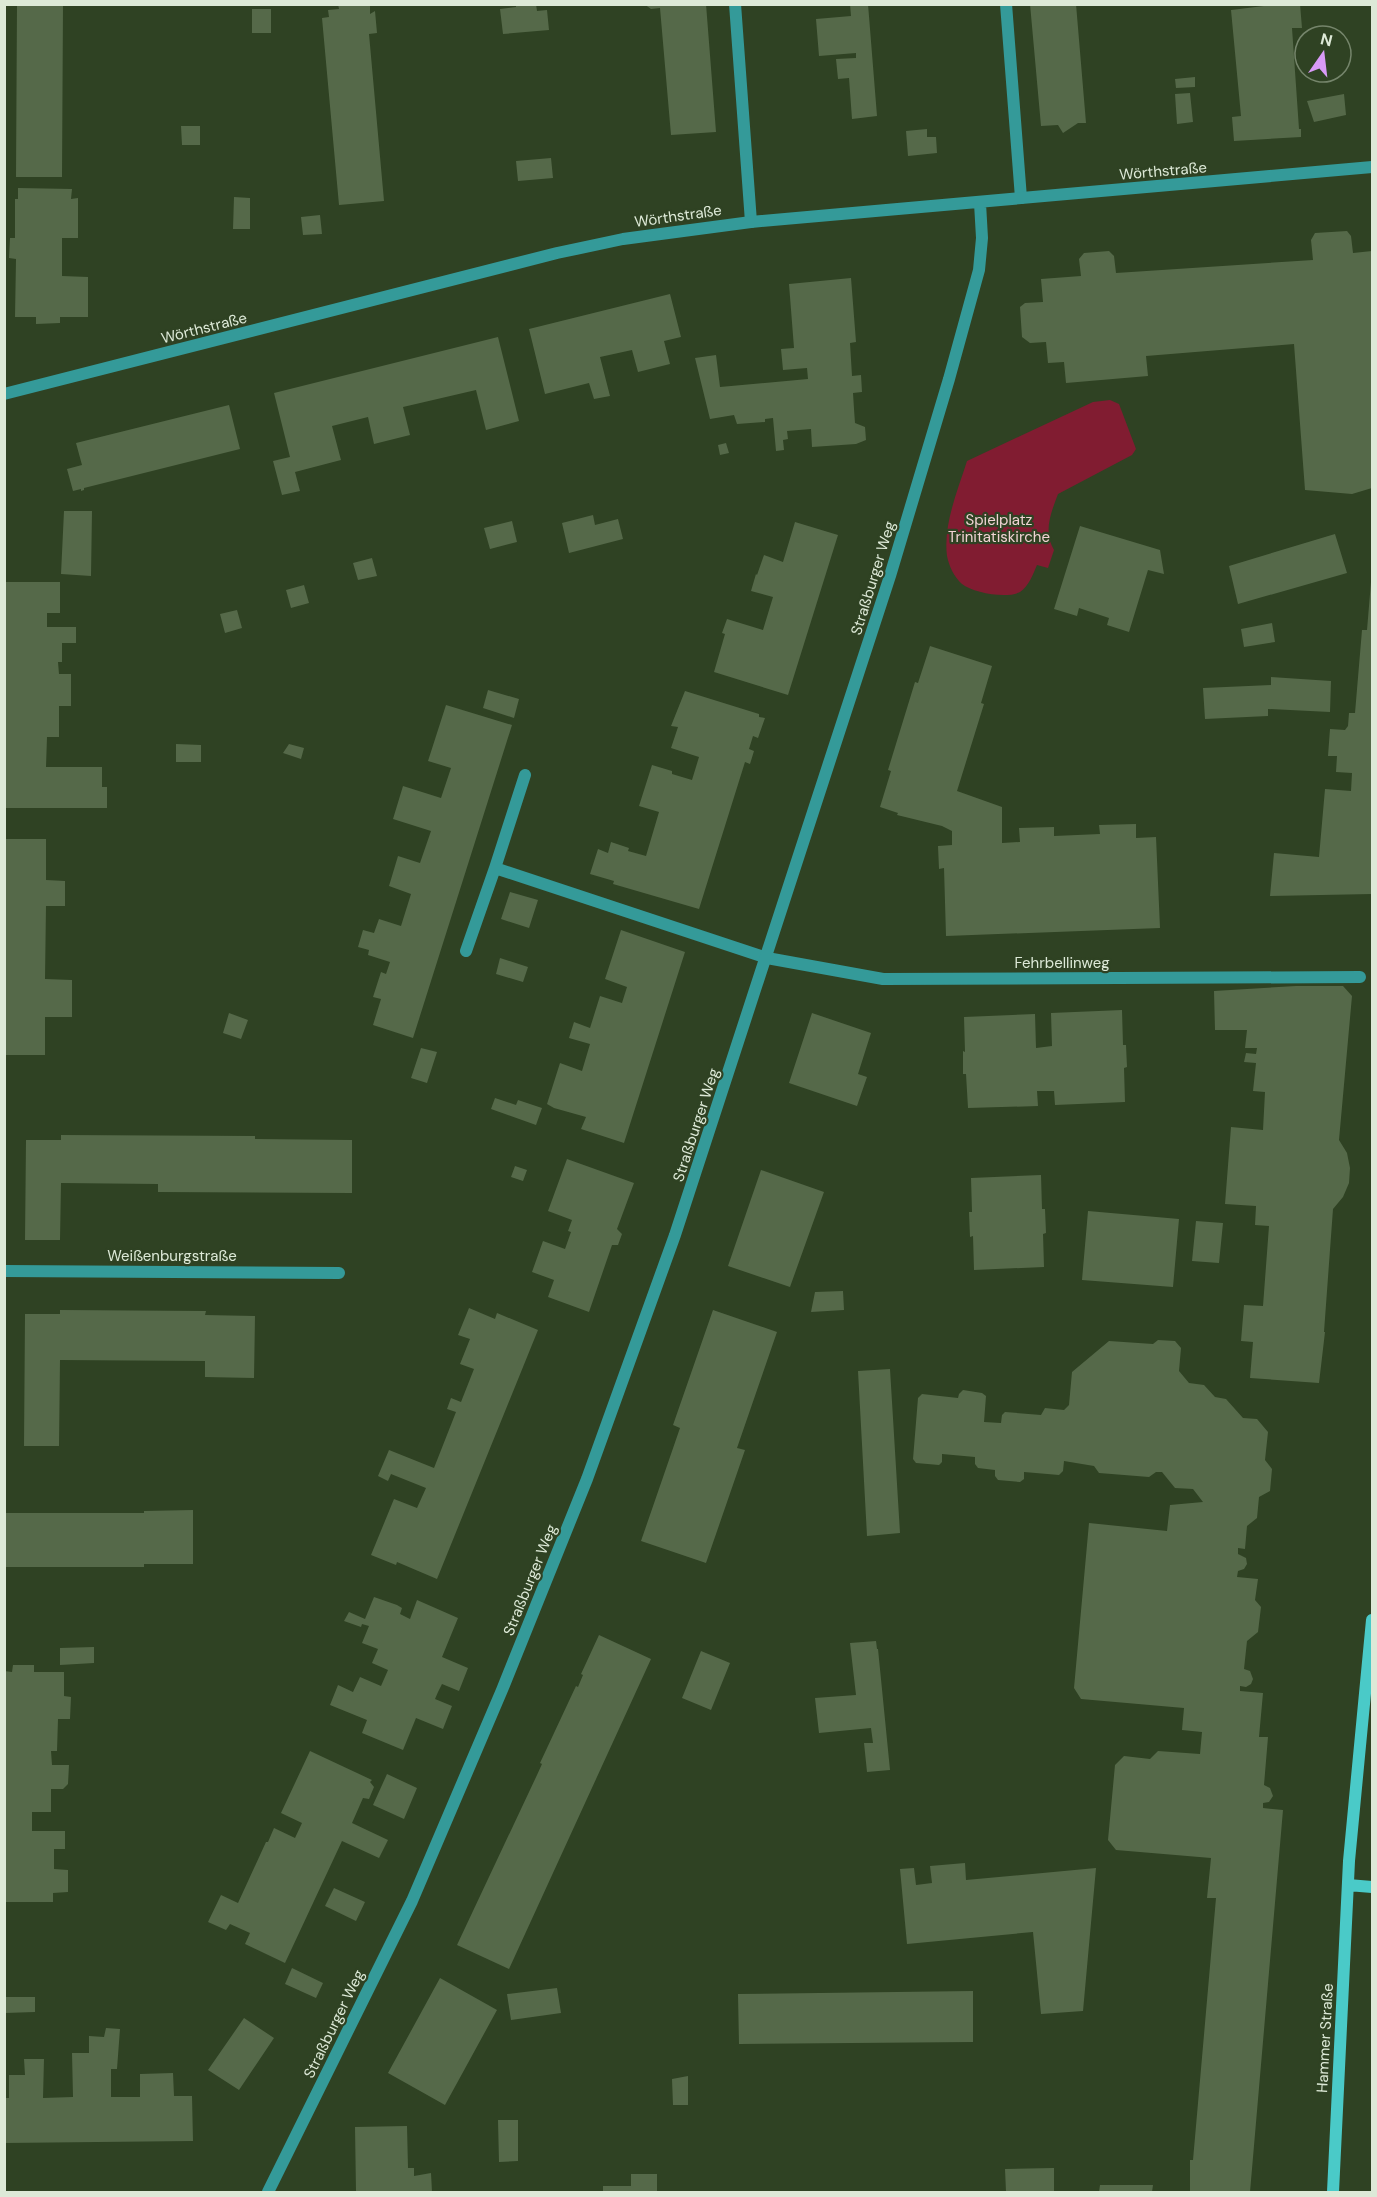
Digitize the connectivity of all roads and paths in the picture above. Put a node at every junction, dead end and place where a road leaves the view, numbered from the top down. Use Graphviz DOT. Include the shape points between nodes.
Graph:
graph roads {
  1 [pos="735,4"];
  2 [pos="1006,4"];
  3 [pos="1371,167"];
  4 [pos="1021,198"];
  5 [pos="980,203"];
  6 [pos="751,222"];
  7 [pos="4,394"];
  8 [pos="525,775"];
  9 [pos="495,868"];
  10 [pos="466,951"];
  11 [pos="767,958"];
  12 [pos="1359,977"];
  13 [pos="4,1271"];
  14 [pos="339,1273"];
  15 [pos="1372,1620"];
  16 [pos="1348,1885"];
  17 [pos="1372,1887"];
  18 [pos="267,2193"];
  19 [pos="1333,2193"];
  1 -- 6 [label="street"];
  2 -- 4 [label="street"];
  3 -- 4 [label="street, Wörthstraße"];
  4 -- 5 [label="street, Wörthstraße"];
  5 -- 6 [label="street, Wörthstraße"];
  5 -- 11 [label="street, Straßburger Weg" via="979,270 949,379"];
  6 -- 7 [label="street, Wörthstraße" via="634,237 557,253"];
  8 -- 9 [label="street"];
  9 -- 10 [label="street"];
  9 -- 11 [label="street"];
  11 -- 12 [label="street, Fehrbellinweg" via="883,979"];
  11 -- 18 [label="street, Straßburger Weg" via="587,1479 507,1679 412,1901"];
  13 -- 14 [label="street, Weißenburgstraße"];
  15 -- 16 [label="main road, Hammer Straße"];
  16 -- 17 [label="main road"];
  16 -- 19 [label="main road, Hammer Straße"];
}
